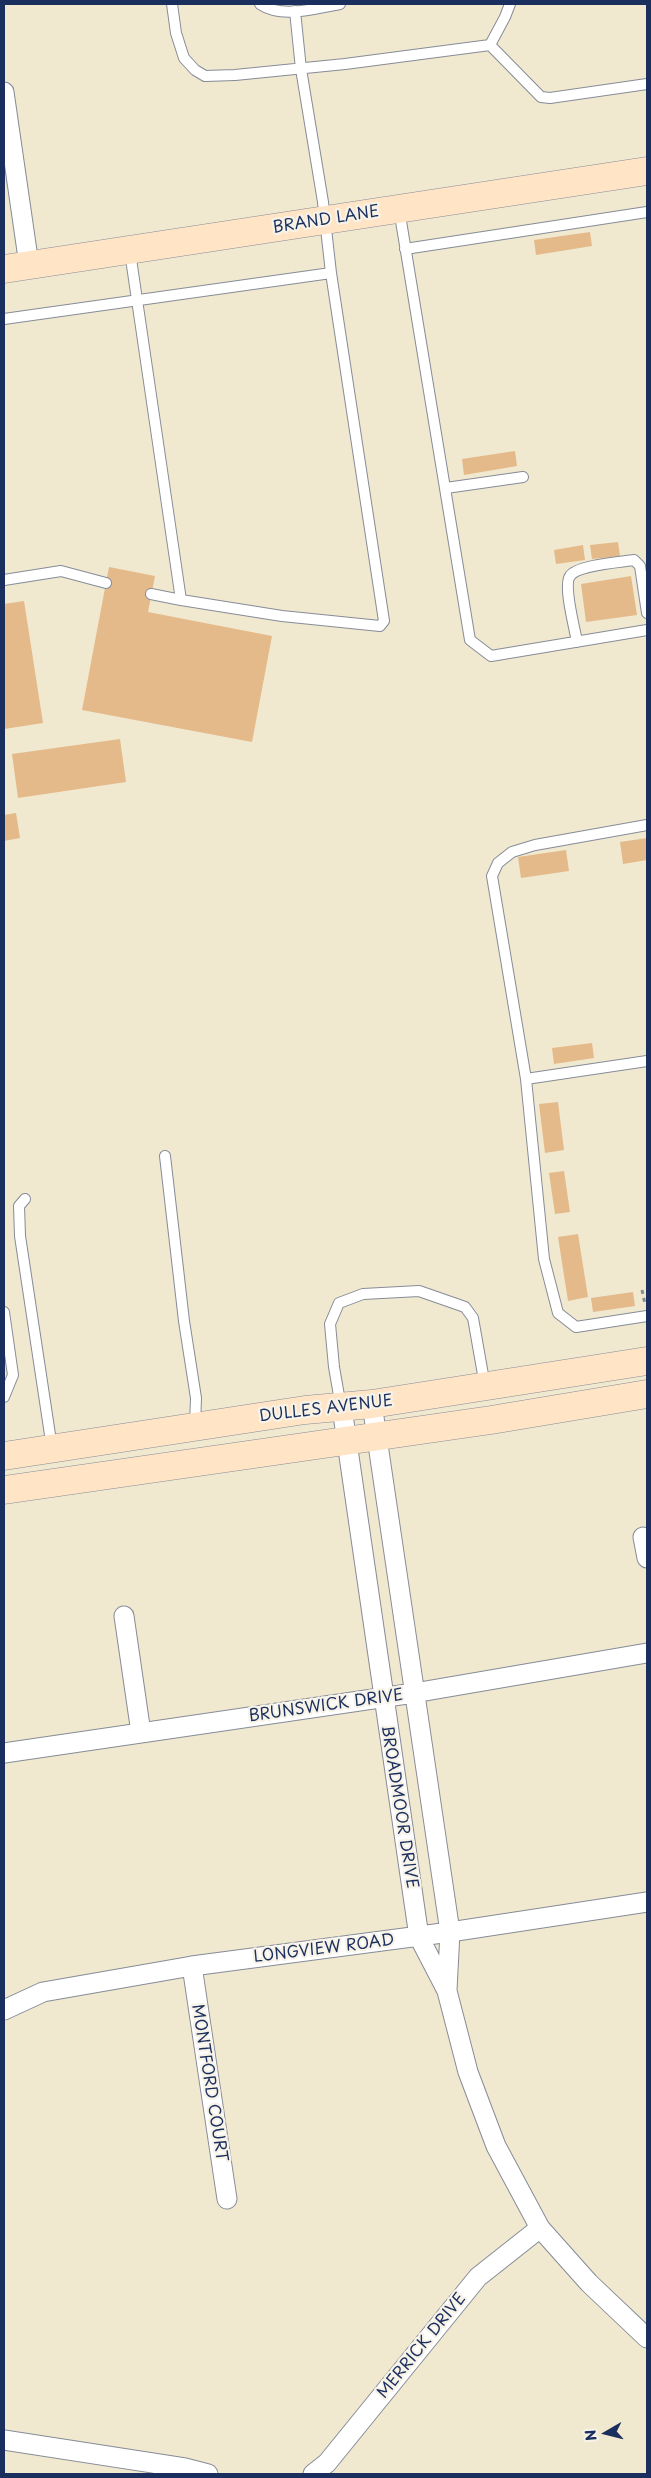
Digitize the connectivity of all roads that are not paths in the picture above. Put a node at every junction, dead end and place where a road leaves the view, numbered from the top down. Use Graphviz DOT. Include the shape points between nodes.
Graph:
graph roads {
  1 [pos="172,4"];
  2 [pos="260,4"];
  3 [pos="340,4"];
  4 [pos="510,4"];
  5 [pos="295,11"];
  6 [pos="490,45"];
  7 [pos="301,69"];
  8 [pos="647,84"];
  9 [pos="4,92"];
  10 [pos="5,113"];
  11 [pos="647,171"];
  12 [pos="399,208"];
  13 [pos="647,212"];
  14 [pos="326,220"];
  15 [pos="405,249"];
  16 [pos="130,250"];
  17 [pos="17,267"];
  18 [pos="331,273"];
  19 [pos="136,300"];
  20 [pos="4,319"];
  21 [pos="523,477"];
  22 [pos="446,488"];
  23 [pos="4,580"];
  24 [pos="106,583"];
  25 [pos="151,594"];
  26 [pos="181,600"];
  27 [pos="647,613"];
  28 [pos="647,630"];
  29 [pos="577,642"];
  30 [pos="647,825"];
  31 [pos="647,1061"];
  32 [pos="526,1079"];
  33 [pos="165,1156"];
  34 [pos="25,1199"];
  35 [pos="4,1312"];
  36 [pos="647,1316"];
  37 [pos="647,1361"];
  38 [pos="485,1386"];
  39 [pos="647,1394"];
  40 [pos="4,1397"];
  41 [pos="372,1404"];
  42 [pos="342,1408"];
  43 [pos="195,1427"];
  44 [pos="378,1435"];
  45 [pos="346,1440"];
  46 [pos="52,1449"];
  47 [pos="4,1456"];
  48 [pos="4,1490"];
  49 [pos="643,1537"];
  50 [pos="647,1558"];
  51 [pos="124,1616"];
  52 [pos="647,1653"];
  53 [pos="414,1693"];
  54 [pos="383,1697"];
  55 [pos="141,1733"];
  56 [pos="4,1753"];
  57 [pos="647,1902"];
  58 [pos="450,1932"];
  59 [pos="419,1936"];
  60 [pos="192,1966"];
  61 [pos="446,1991"];
  62 [pos="4,2010"];
  63 [pos="227,2199"];
  64 [pos="540,2228"];
  65 [pos="647,2338"];
  66 [pos="4,2440"];
  67 [pos="208,2474"];
  68 [pos="313,2474"];
  1 -- 7 [label="lane" via="184,58 205,76"];
  2 -- 5 [label="lane"];
  3 -- 5 [label="lane"];
  4 -- 6 [label="lane"];
  5 -- 7 [label="lane"];
  6 -- 7 [label="lane"];
  6 -- 8 [label="lane" via="541,97"];
  7 -- 14 [label="lane"];
  9 -- 10 [label="street"];
  10 -- 17 [label="street"];
  11 -- 12 [label="main road, BRAND LANE"];
  12 -- 14 [label="main road, BRAND LANE"];
  12 -- 15 [label="lane"];
  13 -- 15 [label="lane"];
  14 -- 16 [label="main road, BRAND LANE"];
  14 -- 18 [label="lane"];
  15 -- 22 [label="lane"];
  16 -- 17 [label="main road, BRAND LANE"];
  16 -- 19 [label="lane"];
  18 -- 19 [label="lane"];
  18 -- 26 [label="lane" via="384,621 373,627"];
  19 -- 20 [label="lane"];
  19 -- 26 [label="lane"];
  21 -- 22 [label="lane"];
  22 -- 29 [label="lane" via="470,640 491,656"];
  23 -- 24 [label="lane" via="61,570"];
  25 -- 26 [label="lane"];
  27 -- 29 [label="lane" via="640,566 634,560 577,569 569,576 568,587"];
  28 -- 29 [label="lane"];
  30 -- 32 [label="lane" via="535,845 512,852 498,863 492,876"];
  31 -- 32 [label="lane"];
  32 -- 36 [label="lane" via="544,1259 558,1313 576,1327"];
  33 -- 43 [label="lane" via="196,1398"];
  34 -- 46 [label="lane" via="19,1206 20,1236"];
  35 -- 40 [label="lane" via="13,1375"];
  37 -- 38 [label="main road, DULLES AVENUE"];
  38 -- 41 [label="main road, DULLES AVENUE"];
  38 -- 42 [label="lane" via="473,1318 465,1307 419,1292 363,1294 339,1303 330,1324"];
  39 -- 44 [label="main road, DULLES AVENUE" via="507,1418"];
  41 -- 42 [label="main road, DULLES AVENUE"];
  41 -- 44 [label="street, BROADMOOR DRIVE"];
  42 -- 43 [label="main road, DULLES AVENUE" via="305,1410"];
  42 -- 45 [label="street, BROADMOOR DRIVE"];
  43 -- 46 [label="main road, DULLES AVENUE"];
  44 -- 45 [label="main road, DULLES AVENUE"];
  44 -- 53 [label="street, BROADMOOR DRIVE"];
  45 -- 48 [label="main road, DULLES AVENUE"];
  45 -- 54 [label="street, BROADMOOR DRIVE"];
  46 -- 47 [label="main road, DULLES AVENUE"];
  49 -- 50 [label="street"];
  51 -- 55 [label="street"];
  52 -- 53 [label="street, BRUNSWICK DRIVE"];
  53 -- 54 [label="street, BRUNSWICK DRIVE"];
  53 -- 58 [label="street, BROADMOOR DRIVE"];
  54 -- 55 [label="street, BRUNSWICK DRIVE"];
  54 -- 59 [label="street, BROADMOOR DRIVE"];
  55 -- 56 [label="street, BRUNSWICK DRIVE"];
  57 -- 58 [label="street, LONGVIEW ROAD"];
  58 -- 59 [label="street, LONGVIEW ROAD"];
  58 -- 61 [label="street, BROADMOOR DRIVE"];
  59 -- 60 [label="street, LONGVIEW ROAD"];
  59 -- 61 [label="street, BROADMOOR DRIVE"];
  60 -- 62 [label="street, LONGVIEW ROAD" via="43,1992"];
  60 -- 63 [label="street, MONTFORD COURT"];
  61 -- 64 [label="street, BROADMOOR DRIVE" via="468,2072 496,2146"];
  64 -- 65 [label="street, BROADMOOR DRIVE" via="589,2283"];
  64 -- 68 [label="street, MERRICK DRIVE" via="478,2277 327,2463"];
  66 -- 67 [label="street"];
}
